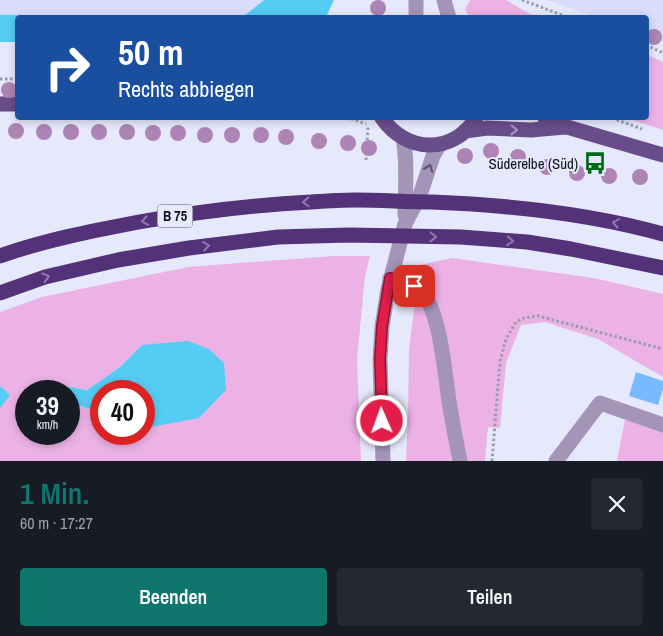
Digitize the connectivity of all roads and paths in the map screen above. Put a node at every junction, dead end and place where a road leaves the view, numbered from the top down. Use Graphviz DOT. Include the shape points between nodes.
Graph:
graph roads {
  1 [pos="416,0"];
  2 [pos="444,0"];
  3 [pos="522,0"];
  4 [pos="416,15"];
  5 [pos="447,15"];
  6 [pos="562,15"];
  7 [pos="649,46"];
  8 [pos="663,53"];
  9 [pos="0,79"];
  10 [pos="15,79"];
  11 [pos="0,104"];
  12 [pos="15,104"];
  13 [pos="384,120"];
  14 [pos="474,120"];
  15 [pos="550,120"];
  16 [pos="618,120"];
  17 [pos="567,127"];
  18 [pos="646,130"];
  19 [pos="465,131"];
  20 [pos="367,138"];
  21 [pos="403,138"];
  22 [pos="440,144"];
  23 [pos="663,155"];
  24 [pos="366,160"];
  25 [pos="405,224"];
  26 [pos="663,234"];
  27 [pos="0,256"];
  28 [pos="663,268"];
  29 [pos="390,278"];
  30 [pos="0,293"];
  31 [pos="663,349"];
  32 [pos="663,424"];
  33 [pos="383,461"];
  34 [pos="460,461"];
  35 [pos="492,461"];
  36 [pos="556,461"];
  1 -- 4 [label="street"];
  2 -- 5 [label="street"];
  3 -- 6 [label="path"];
  7 -- 8 [label="path"];
  9 -- 10 [label="path"];
  11 -- 12 [label="main road"];
  13 -- 21 [label="main road"];
  14 -- 19 [label="main road"];
  15 -- 17 [label="main road"];
  16 -- 18 [label="path"];
  19 -- 17 [label="main road, one-way"];
  17 -- 23 [label="main road"];
  19 -- 22 [label="main road"];
  20 -- 24 [label="path"];
  21 -- 22 [label="main road" via="421,145"];
  21 -- 25 [label="street"];
  25 -- 22 [label="street, one-way"];
  25 -- 29 [label="street"];
  26 -- 27 [label="highway, B 75, one-way" via="528,209 355,200 190,213 28,246"];
  30 -- 28 [label="highway, B 75, one-way" via="45,277 118,260 278,237 461,237 527,242"];
  29 -- 33 [label="street" via="380,359"];
  29 -- 34 [label="street" via="414,286 432,308 442,348"];
  31 -- 35 [label="path" via="538,316 516,322 506,339 500,360"];
  32 -- 36 [label="street" via="600,403"];
}
